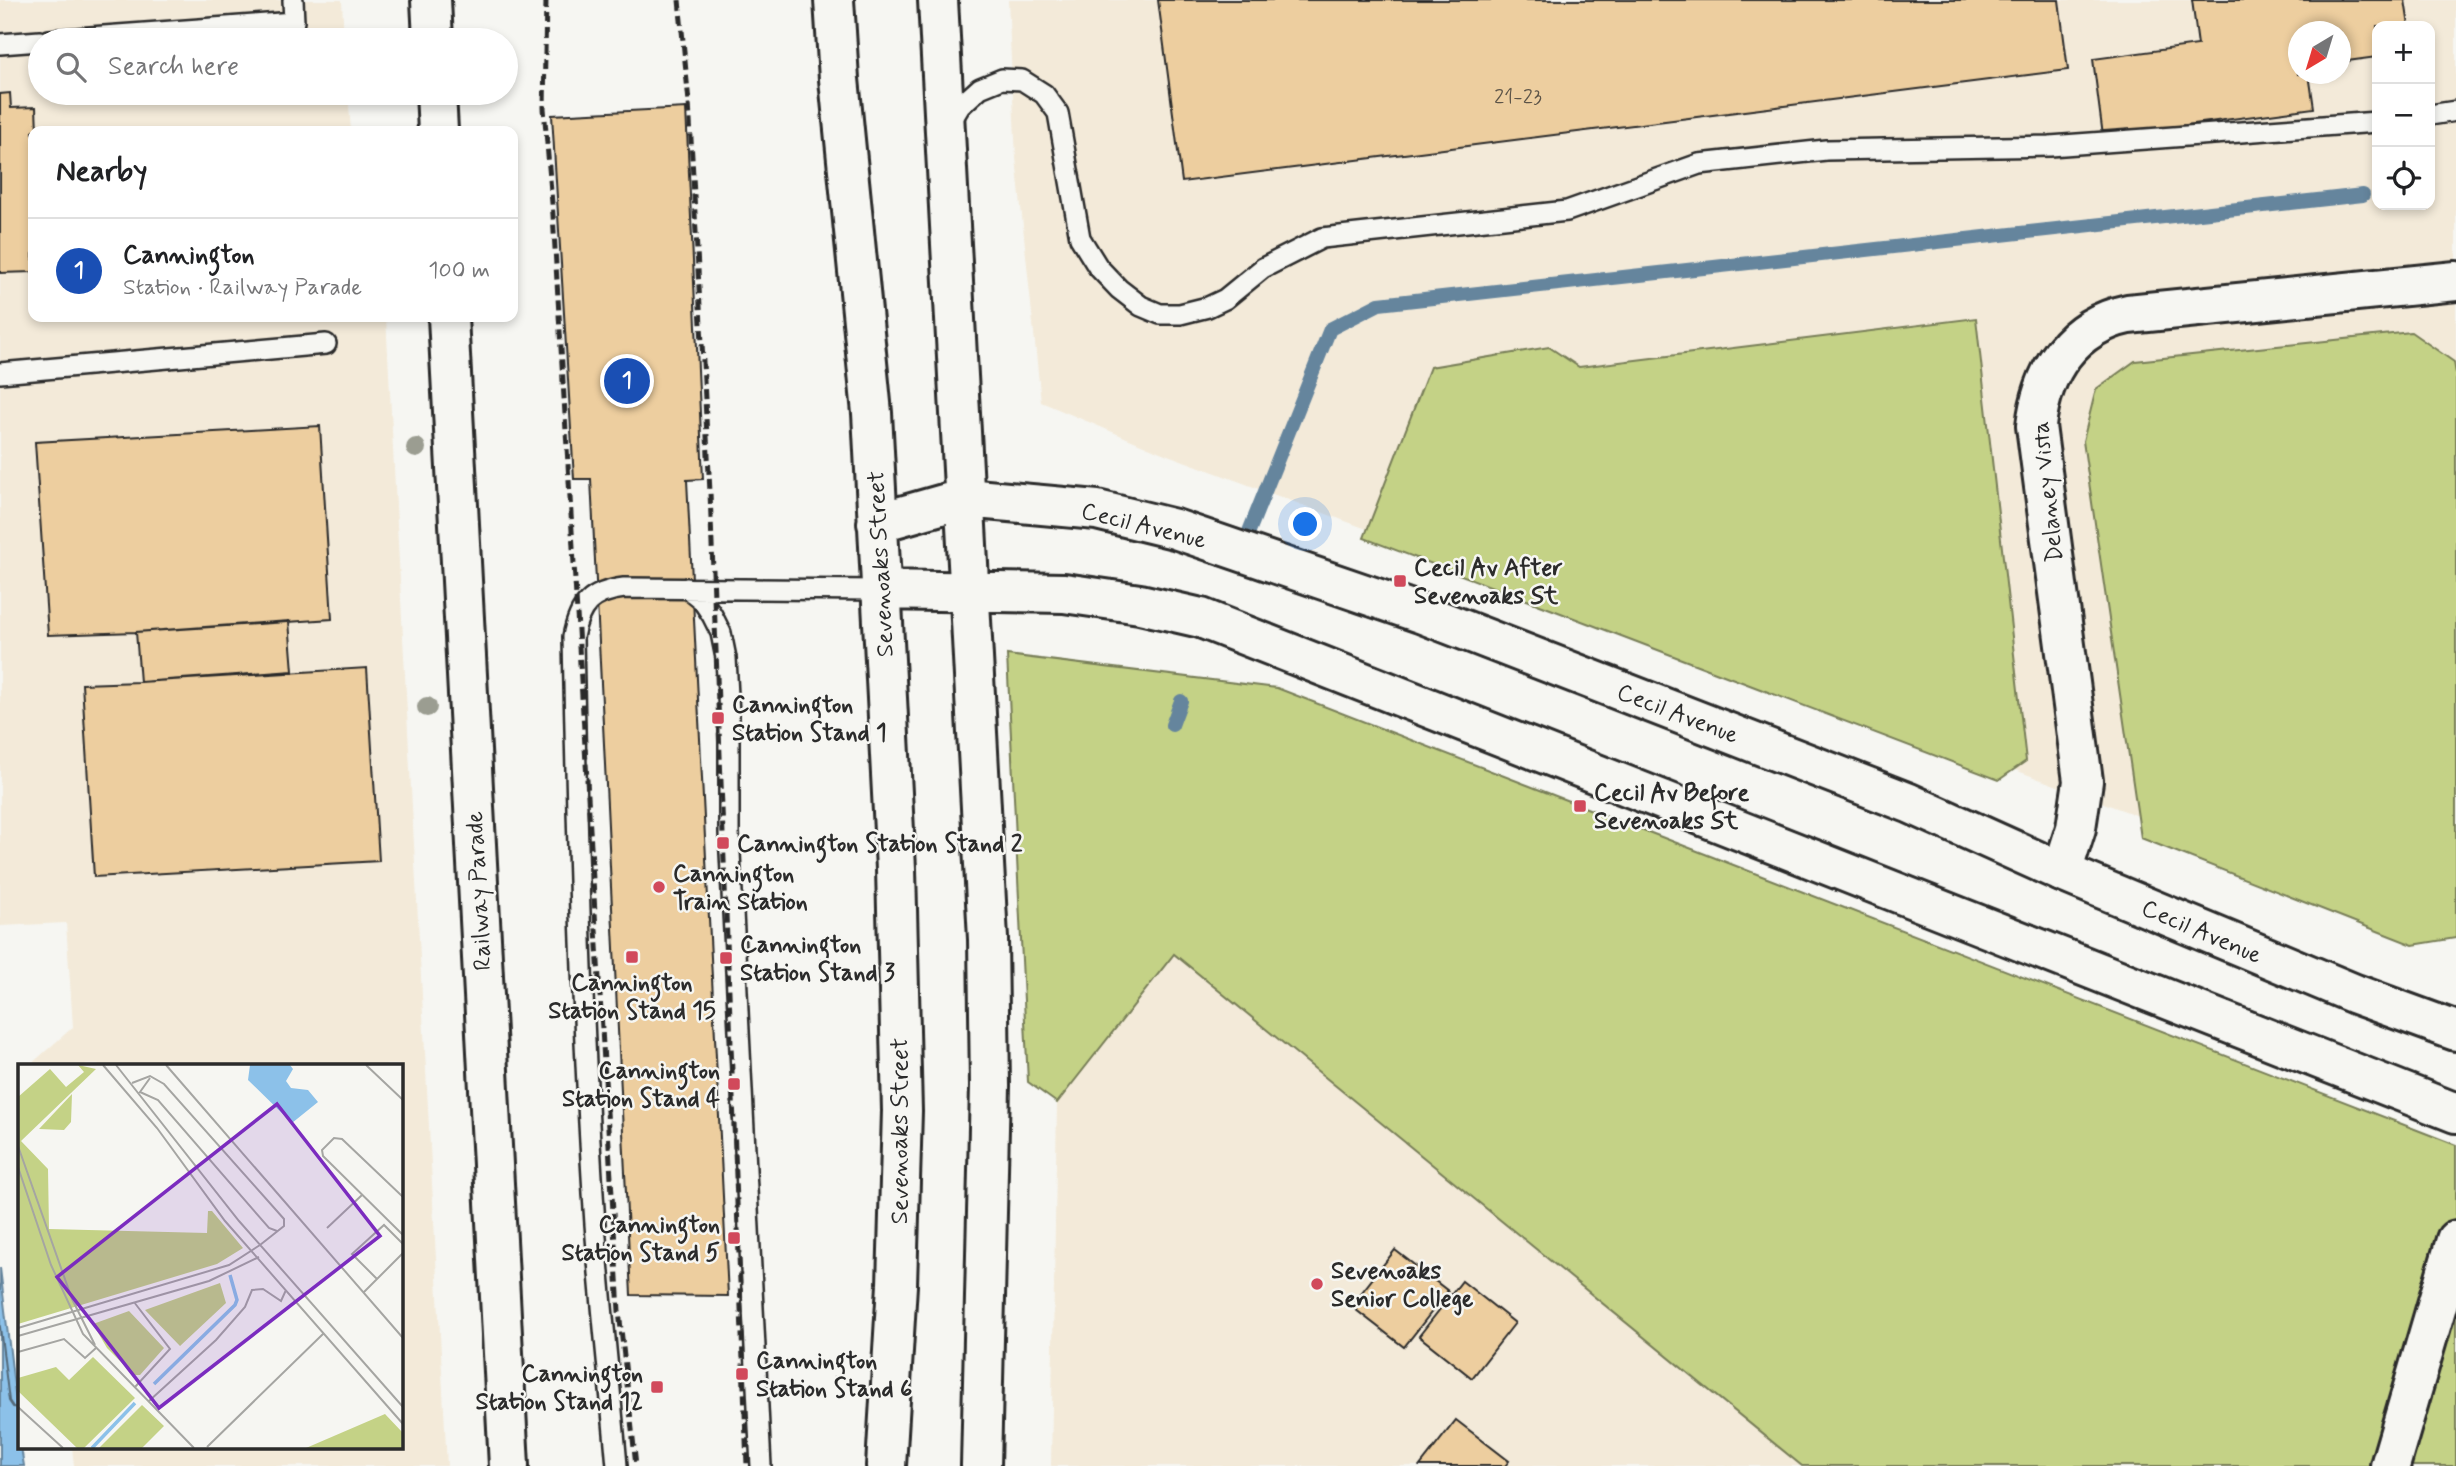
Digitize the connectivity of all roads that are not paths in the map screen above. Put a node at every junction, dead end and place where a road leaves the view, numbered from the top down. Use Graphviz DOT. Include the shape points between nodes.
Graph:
graph roads {
  1 [pos="293,0"];
  2 [pos="431,0"];
  3 [pos="834,0"];
  4 [pos="938,0"];
  5 [pos="213,28"];
  6 [pos="432,28"];
  7 [pos="28,42"];
  8 [pos="0,44"];
  9 [pos="437,105"];
  10 [pos="2456,111"];
  11 [pos="2435,114"];
  12 [pos="2372,122"];
  13 [pos="438,126"];
  14 [pos="944,132"];
  15 [pos="2456,281"];
  16 [pos="448,322"];
  17 [pos="326,344"];
  18 [pos="0,373"];
  19 [pos="965,498"];
  20 [pos="877,523"];
  21 [pos="687,588"];
  22 [pos="879,590"];
  23 [pos="968,590"];
  24 [pos="2062,872"];
  25 [pos="2456,1031"];
  26 [pos="2456,1113"];
  27 [pos="2456,1240"];
  28 [pos="509,1466"];
  29 [pos="617,1466"];
  30 [pos="761,1466"];
  31 [pos="886,1466"];
  32 [pos="981,1466"];
  33 [pos="2390,1466"];
  1 -- 5 [label="lane" via="295,22"];
  2 -- 6 [label="main road"];
  3 -- 20 [label="main road, Sevenoaks Street" via="872,413"];
  4 -- 14 [label="main road"];
  7 -- 8 [label="lane"];
  9 -- 13 [label="main road"];
  10 -- 11 [label="lane"];
  12 -- 14 [label="lane" via="2050,146 1826,150 1699,164 1567,211 1322,238 1263,268 1225,299 1180,314 1160,314 1141,306 1098,267 1080,238 1058,113 1044,94 1022,80 1002,79 980,88 960,106"];
  14 -- 19 [label="main road"];
  15 -- 24 [label="main road, Delaney Vista" via="2118,316 2091,327 2051,371 2038,404 2036,426 2083,781 2076,828"];
  16 -- 28 [label="main road, Railway Parade"];
  17 -- 18 [label="lane"];
  19 -- 20 [label="main road, Cecil Avenue"];
  19 -- 23 [label="main road"];
  19 -- 24 [label="main road, Cecil Avenue" via="1097,510 1175,529 1449,624 1909,803"];
  20 -- 22 [label="main road, Sevenoaks Street"];
  21 -- 22 [label="lane"];
  21 -- 29 [label="lane" via="608,590 578,614 572,637 593,1173"];
  21 -- 30 [label="lane" via="712,615 726,658 729,833"];
  22 -- 23 [label="main road"];
  22 -- 31 [label="main road, Sevenoaks Street" via="896,869 901,1111"];
  23 -- 26 [label="main road" via="1064,593 1201,618"];
  23 -- 32 [label="main road" via="988,939 990,1072"];
  24 -- 25 [label="main road, Cecil Avenue"];
  27 -- 33 [label="main road"];
}
